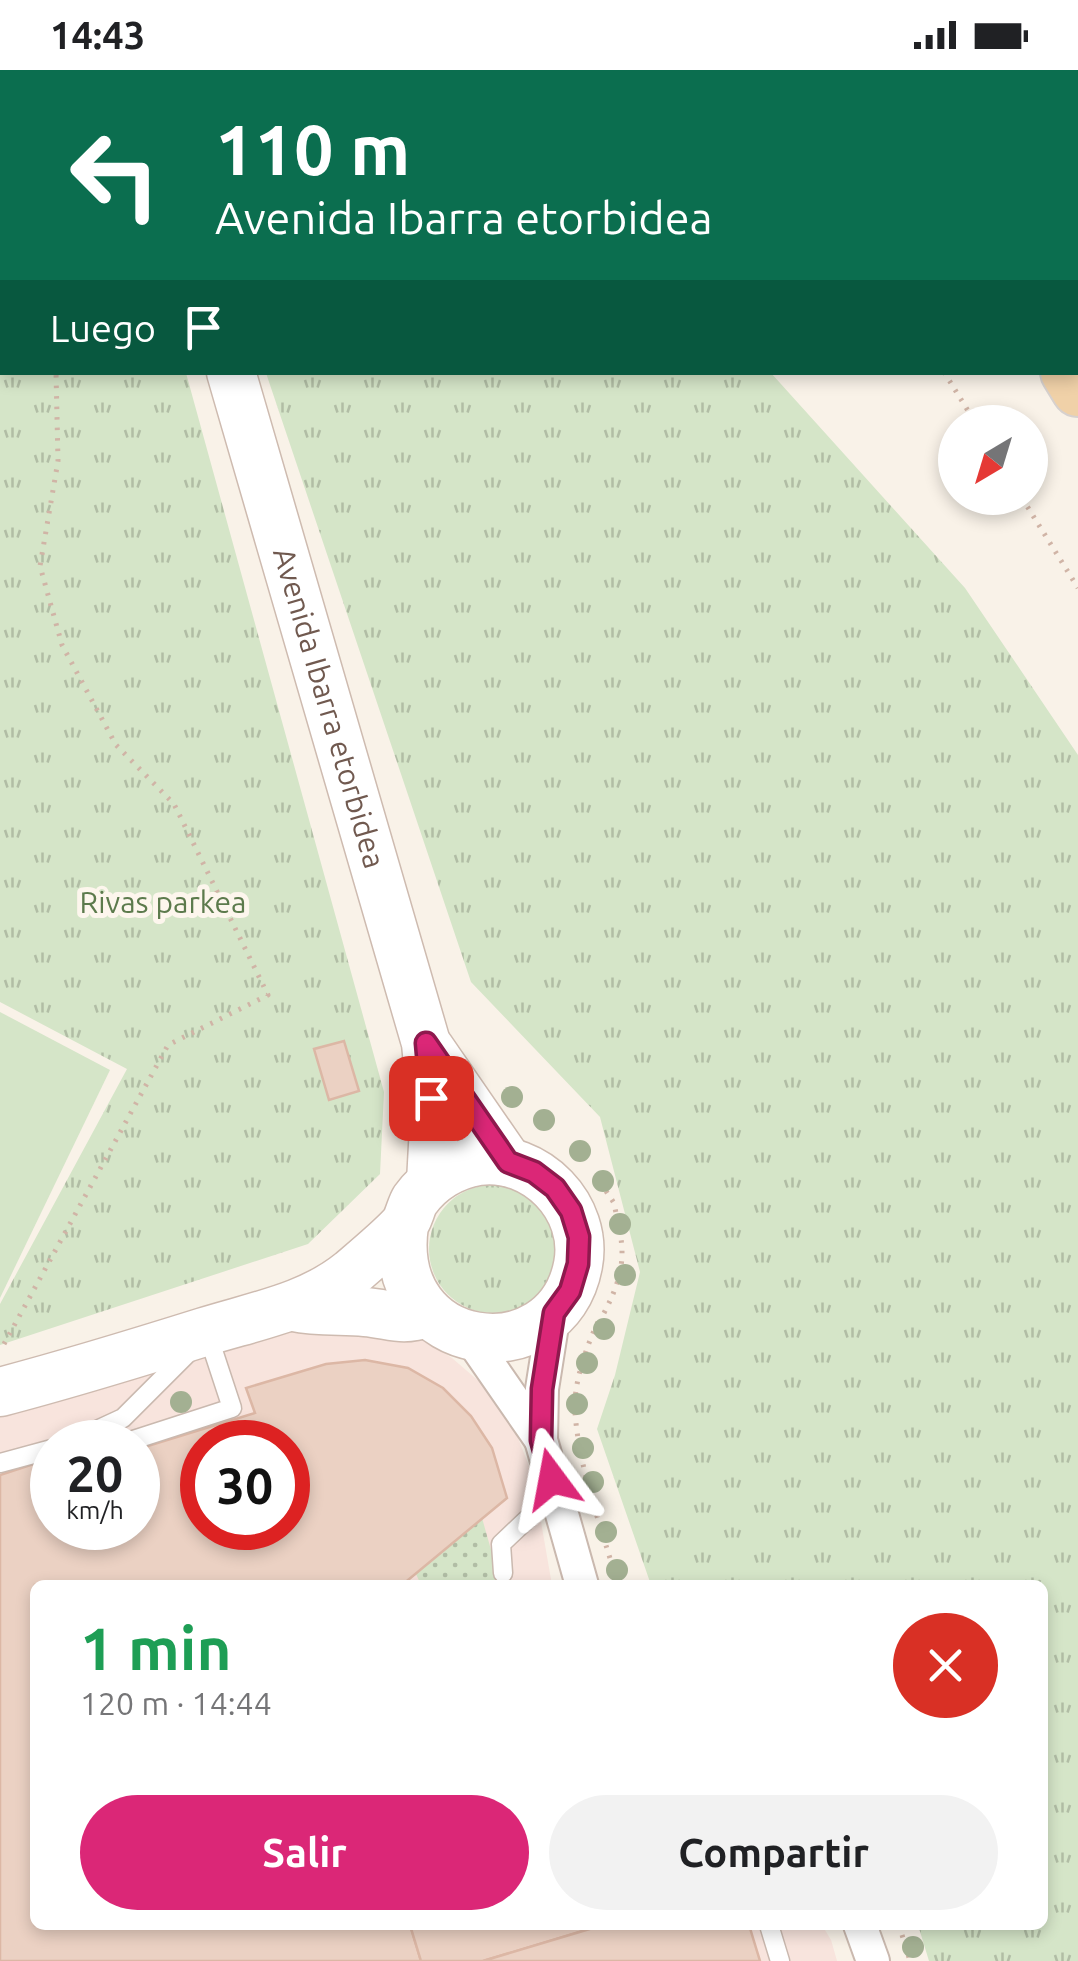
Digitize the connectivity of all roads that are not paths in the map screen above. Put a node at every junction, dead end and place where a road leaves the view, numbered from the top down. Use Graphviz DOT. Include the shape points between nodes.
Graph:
graph roads {
  1 [pos="231,375"];
  2 [pos="426,1043"];
  3 [pos="508,1162"];
  4 [pos="431,1182"];
  5 [pos="404,1225"];
  6 [pos="294,1306"];
  7 [pos="426,1312"];
  8 [pos="554,1313"];
  9 [pos="207,1331"];
  10 [pos="470,1336"];
  11 [pos="0,1392"];
  12 [pos="119,1420"];
  13 [pos="160,1432"];
  14 [pos="541,1440"];
  15 [pos="30,1455"];
  16 [pos="0,1463"];
  17 [pos="552,1479"];
  18 [pos="503,1572"];
  19 [pos="581,1580"];
  20 [pos="771,1930"];
  21 [pos="862,1930"];
  22 [pos="780,1961"];
  23 [pos="872,1961"];
  1 -- 2 [label="street, Avenida Ibarra etorbidea"];
  2 -- 3 [label="street, Avenida Ibarra etorbidea"];
  2 -- 4 [label="street, Avenida Ibarra etorbidea"];
  3 -- 4 [label="street" via="480,1161"];
  3 -- 8 [label="street, Avenida Ibarra etorbidea" via="555,1188 579,1237 570,1291"];
  4 -- 5 [label="street, Avenida Ibarra etorbidea"];
  5 -- 6 [label="street, Avenida Ibarra etorbidea" via="349,1275"];
  5 -- 7 [label="street" via="403,1272"];
  6 -- 7 [label="street" via="406,1320"];
  6 -- 9 [label="street"];
  7 -- 10 [label="street"];
  8 -- 10 [label="street" via="500,1338"];
  8 -- 14 [label="street, Avenida Ibarra etorbidea"];
  9 -- 11 [label="street"];
  9 -- 12 [label="lane"];
  9 -- 13 [label="lane" via="232,1408"];
  10 -- 14 [label="street"];
  14 -- 17 [label="street"];
  15 -- 16 [label="lane"];
  17 -- 18 [label="lane" via="540,1506 501,1544"];
  17 -- 19 [label="street"];
  20 -- 22 [label="lane"];
  21 -- 23 [label="street"];
}
